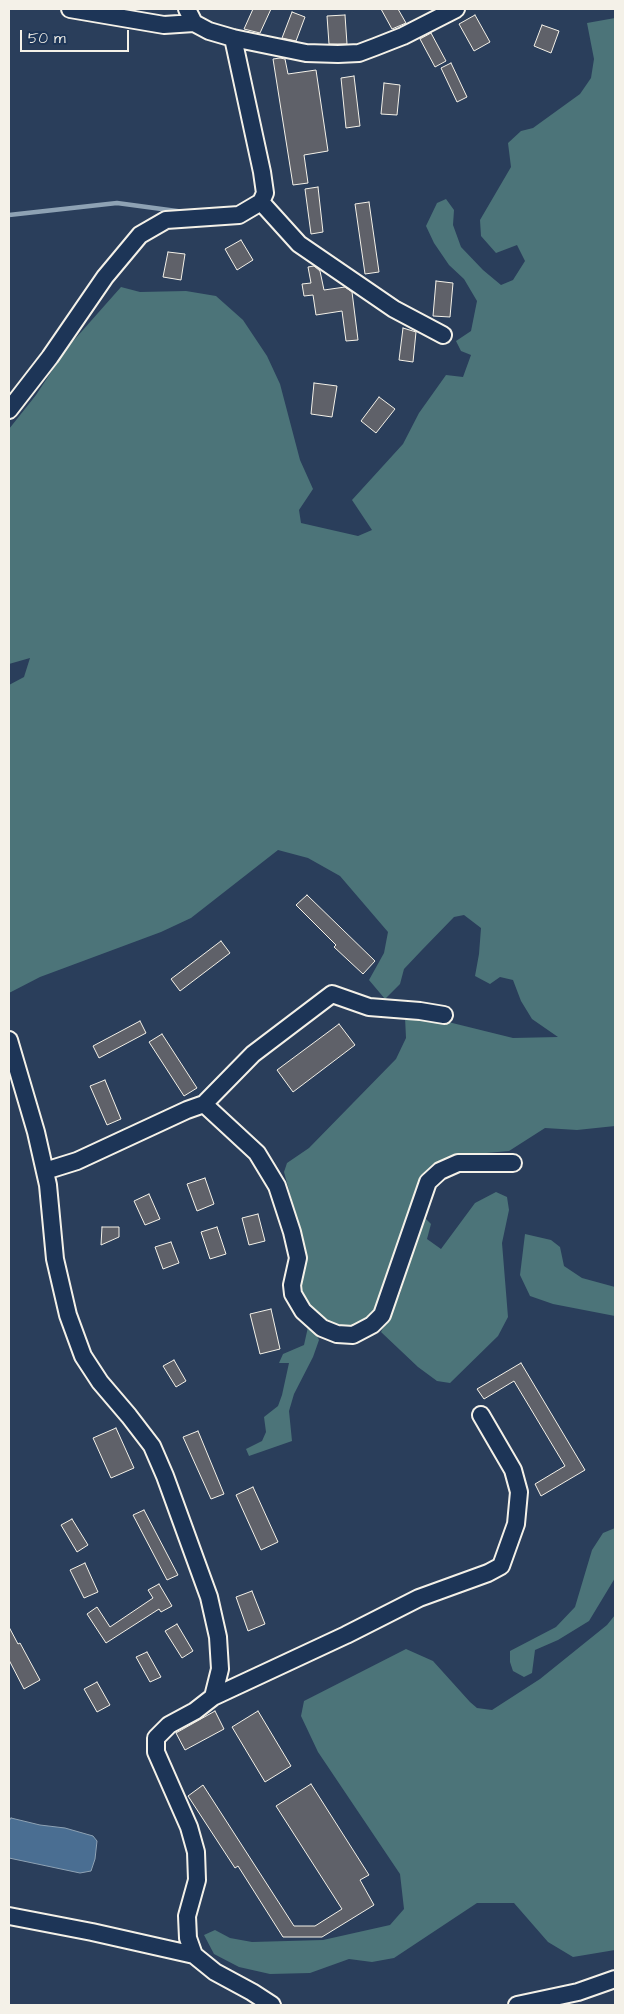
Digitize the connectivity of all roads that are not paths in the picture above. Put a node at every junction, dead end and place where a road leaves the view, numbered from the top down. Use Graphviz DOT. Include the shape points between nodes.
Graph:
graph roads {
  1 [pos="70,9"];
  2 [pos="456,9"];
  3 [pos="191,16"];
  4 [pos="233,38"];
  5 [pos="261,202"];
  6 [pos="443,335"];
  7 [pos="9,410"];
  8 [pos="444,1015"];
  9 [pos="9,1040"];
  10 [pos="204,1104"];
  11 [pos="512,1163"];
  12 [pos="45,1171"];
  13 [pos="481,1415"];
  14 [pos="213,1697"];
  15 [pos="9,1916"];
  16 [pos="194,1955"];
  17 [pos="615,1978"];
  18 [pos="272,2005"];
  19 [pos="518,2005"];
  1 -- 3 [label="street" via="164,24"];
  2 -- 4 [label="street" via="403,36 359,52 306,53"];
  3 -- 4 [label="street" via="209,31"];
  4 -- 5 [label="street" via="262,172 265,192"];
  5 -- 6 [label="street" via="299,244 394,309"];
  5 -- 7 [label="street" via="239,215 166,220 140,235 105,277"];
  8 -- 10 [label="street" via="369,1007 332,994 253,1054"];
  9 -- 12 [label="street"];
  10 -- 11 [label="street" via="257,1153 277,1186 298,1258 293,1294 303,1311 322,1328 337,1334 358,1334 382,1315 428,1182 440,1171 458,1163"];
  10 -- 12 [label="street" via="77,1161"];
  12 -- 14 [label="street" via="55,1259 68,1315 83,1356 152,1446 209,1597 220,1661"];
  13 -- 14 [label="street" via="513,1470 519,1492 516,1524 502,1566 419,1598"];
  14 -- 16 [label="street" via="156,1738 156,1752 196,1852 197,1880 188,1916 188,1938"];
  15 -- 16 [label="street"];
  16 -- 18 [label="street" via="215,1972"];
  17 -- 19 [label="street" via="578,1992"];
}
